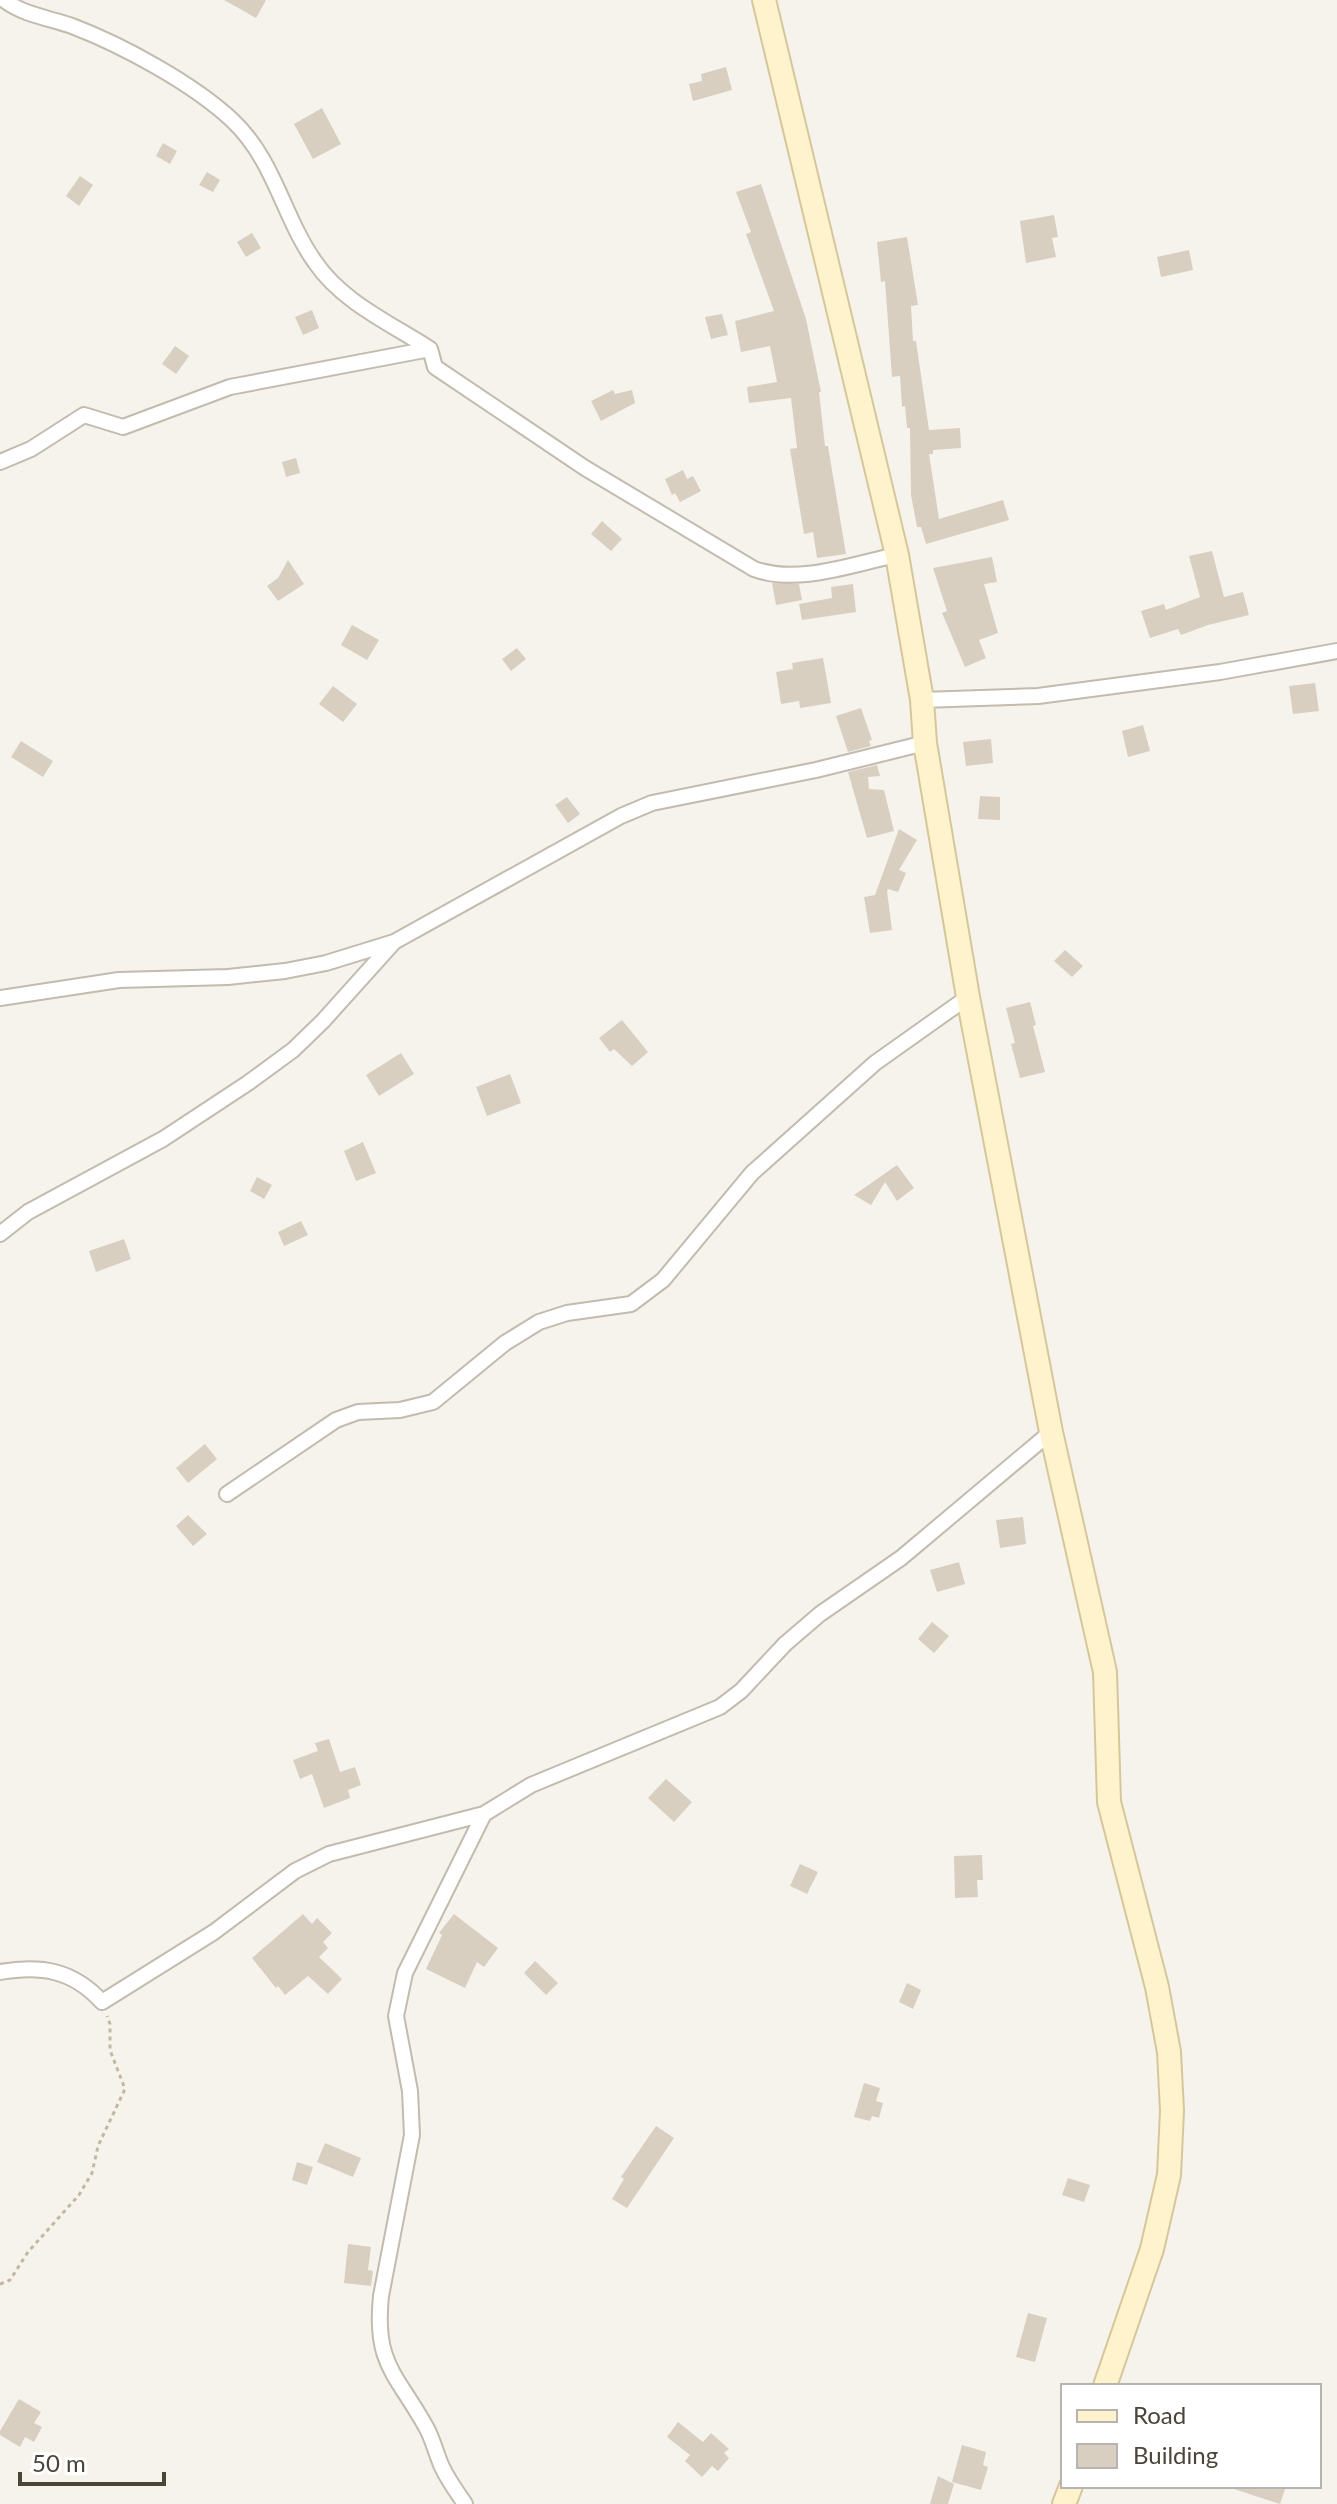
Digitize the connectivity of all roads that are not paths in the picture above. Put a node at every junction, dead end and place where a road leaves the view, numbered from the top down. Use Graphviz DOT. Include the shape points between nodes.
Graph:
graph roads {
  1 [pos="4,0"];
  2 [pos="764,0"];
  3 [pos="430,349"];
  4 [pos="0,462"];
  5 [pos="897,555"];
  6 [pos="1337,651"];
  7 [pos="922,700"];
  8 [pos="925,743"];
  9 [pos="394,942"];
  10 [pos="968,997"];
  11 [pos="0,998"];
  12 [pos="0,1234"];
  13 [pos="1051,1432"];
  14 [pos="227,1494"];
  15 [pos="484,1814"];
  16 [pos="0,1972"];
  17 [pos="1106,2384"];
  18 [pos="465,2504"];
  1 -- 3 [label="street" via="159,68 233,121 261,152 313,260 336,289"];
  2 -- 5 [label="main road"];
  3 -- 4 [label="street" via="230,387 123,427 84,415"];
  3 -- 5 [label="street" via="435,367 585,468 754,569 792,576"];
  5 -- 7 [label="main road"];
  6 -- 7 [label="street" via="1038,696"];
  7 -- 8 [label="main road"];
  8 -- 9 [label="street" via="652,803"];
  8 -- 10 [label="main road"];
  9 -- 11 [label="street" via="285,971 119,980"];
  9 -- 12 [label="street" via="293,1050 163,1139 39,1205"];
  10 -- 13 [label="main road"];
  10 -- 14 [label="street" via="875,1063 752,1173 647,1294 631,1304 539,1322 433,1402 336,1420"];
  13 -- 15 [label="street" via="901,1558 820,1614 720,1707 531,1785"];
  13 -- 17 [label="main road" via="1105,1672 1109,1802 1169,2052 1169,2175 1156,2235"];
  15 -- 16 [label="street" via="329,1854 295,1871 214,1932 102,2002 70,1975 48,1969"];
  15 -- 18 [label="street" via="400,1989 396,2016 412,2135 378,2323 390,2370"];
}
